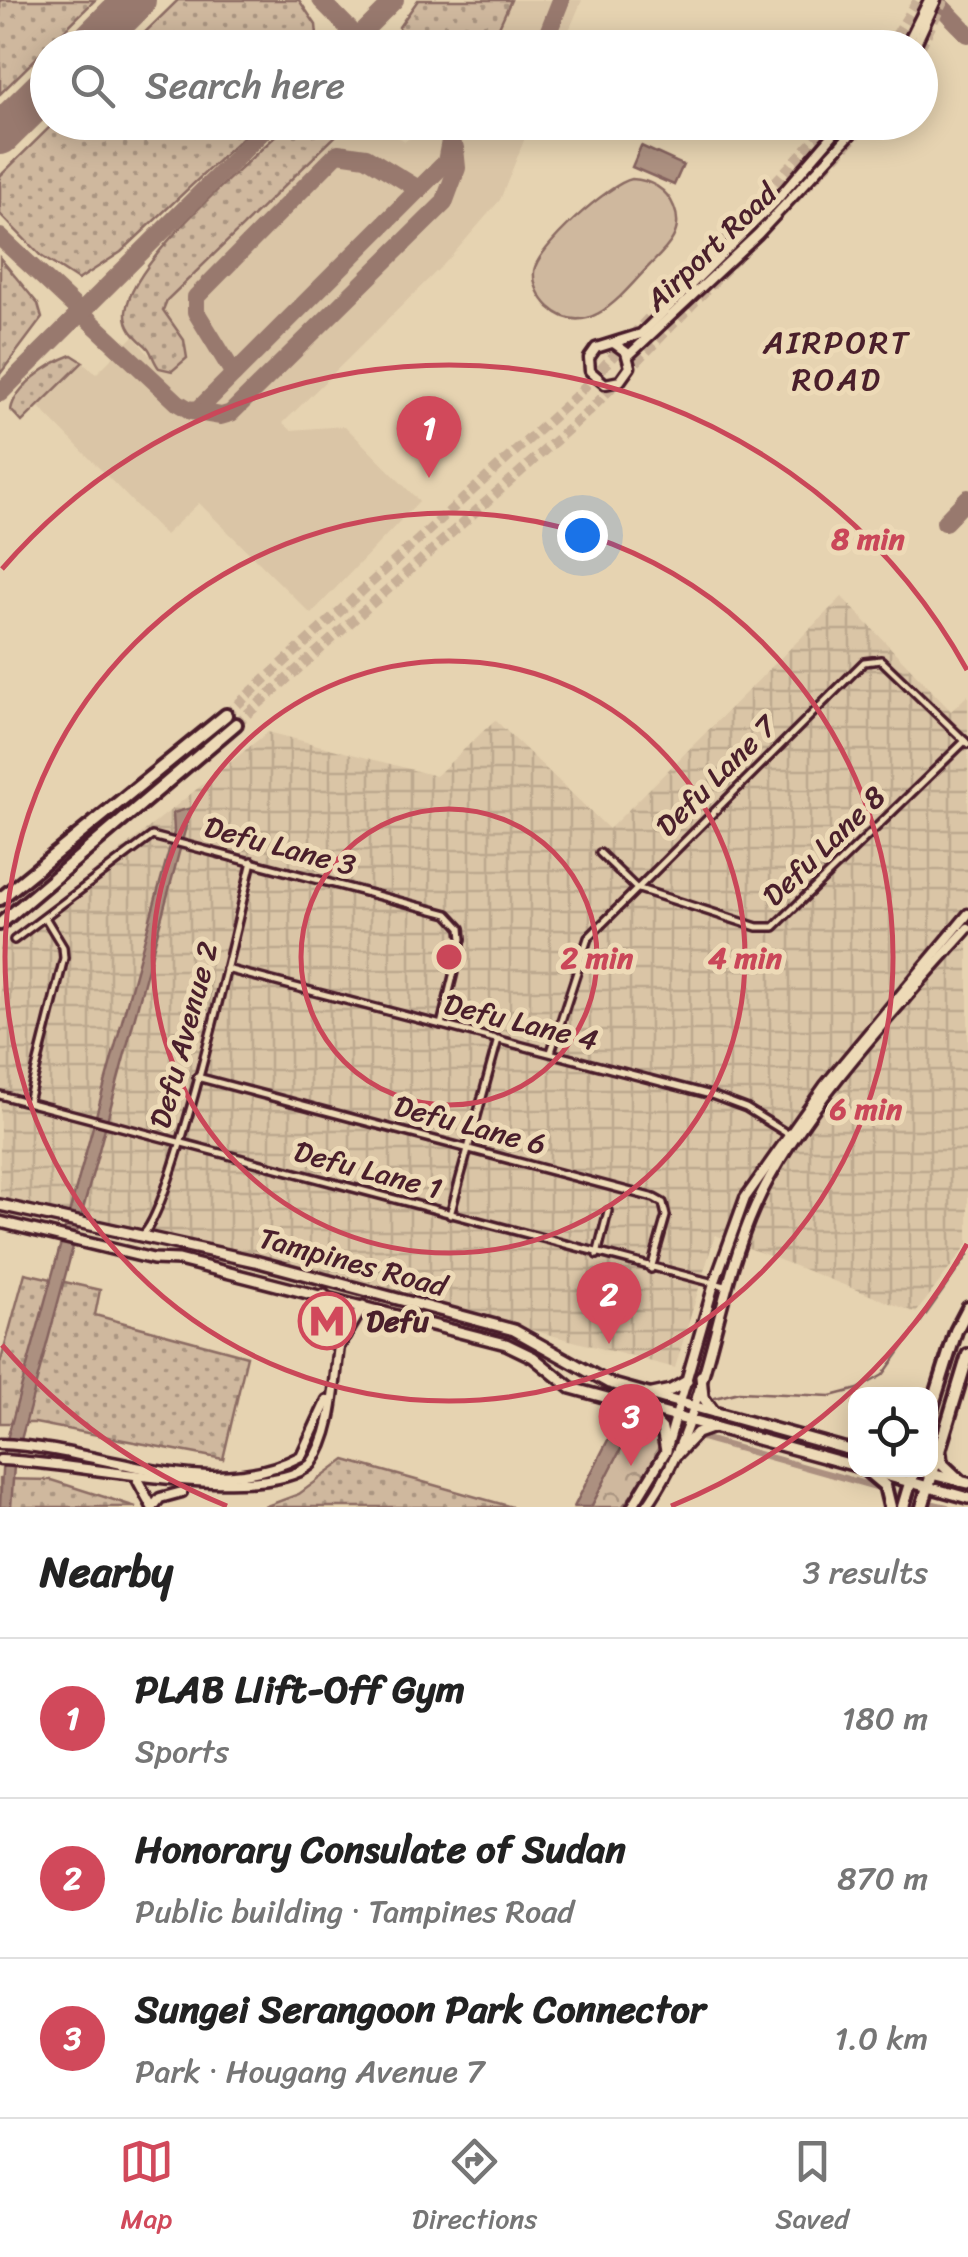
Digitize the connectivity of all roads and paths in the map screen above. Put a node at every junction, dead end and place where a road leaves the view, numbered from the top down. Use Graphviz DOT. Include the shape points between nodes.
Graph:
graph roads {
  1 [pos="933,0"];
  2 [pos="916,30"];
  3 [pos="921,30"];
  4 [pos="828,140"];
  5 [pos="845,140"];
  6 [pos="615,344"];
  7 [pos="628,356"];
  8 [pos="226,715"];
  9 [pos="236,724"];
  10 [pos="967,743"];
  11 [pos="600,853"];
  12 [pos="252,862"];
  13 [pos="636,888"];
  14 [pos="0,898"];
  15 [pos="968,914"];
  16 [pos="45,918"];
  17 [pos="0,924"];
  18 [pos="968,928"];
  19 [pos="14,940"];
  20 [pos="226,968"];
  21 [pos="441,1025"];
  22 [pos="498,1039"];
  23 [pos="550,1052"];
  24 [pos="197,1077"];
  25 [pos="0,1094"];
  26 [pos="28,1102"];
  27 [pos="788,1132"];
  28 [pos="796,1140"];
  29 [pos="179,1142"];
  30 [pos="468,1148"];
  31 [pos="0,1205"];
  32 [pos="608,1210"];
  33 [pos="450,1215"];
  34 [pos="156,1219"];
  35 [pos="0,1222"];
  36 [pos="140,1236"];
  37 [pos="163,1242"];
  38 [pos="597,1254"];
  39 [pos="652,1269"];
  40 [pos="714,1284"];
  41 [pos="725,1286"];
  42 [pos="324,1295"];
  43 [pos="363,1306"];
  44 [pos="968,1308"];
  45 [pos="337,1345"];
  46 [pos="968,1356"];
  47 [pos="701,1376"];
  48 [pos="687,1381"];
  49 [pos="938,1392"];
  50 [pos="646,1395"];
  51 [pos="686,1406"];
  52 [pos="640,1407"];
  53 [pos="716,1414"];
  54 [pos="682,1418"];
  55 [pos="718,1428"];
  56 [pos="940,1443"];
  57 [pos="0,1444"];
  58 [pos="848,1447"];
  59 [pos="938,1451"];
  60 [pos="671,1453"];
  61 [pos="0,1460"];
  62 [pos="848,1464"];
  63 [pos="938,1476"];
  64 [pos="875,1477"];
  65 [pos="912,1477"];
  66 [pos="917,1477"];
  67 [pos="931,1477"];
  68 [pos="138,1480"];
  69 [pos="964,1482"];
  70 [pos="928,1486"];
  71 [pos="186,1490"];
  72 [pos="212,1494"];
  73 [pos="222,1494"];
  74 [pos="968,1498"];
  75 [pos="152,1507"];
  76 [pos="632,1507"];
  77 [pos="646,1507"];
  78 [pos="890,1507"];
  79 [pos="903,1507"];
  80 [pos="922,1507"];
  1 -- 2 [label="main road"];
  1 -- 3 [label="main road"];
  4 -- 6 [label="main road, Airport Road" via="654,321"];
  5 -- 7 [label="main road, Airport Road" via="758,234"];
  6 -- 7 [label="main road"];
  6 -- 7 [label="main road, Airport Road" via="592,352 588,365 597,380 620,382"];
  8 -- 14 [label="highway"];
  9 -- 17 [label="highway"];
  10 -- 13 [label="street, Defu Lane 8" via="782,924 757,927"];
  10 -- 13 [label="street, Defu Lane 7" via="881,660 869,658"];
  11 -- 13 [label="street"];
  12 -- 16 [label="street, Defu Lane 3" via="152,836"];
  12 -- 20 [label="street, Defu Avenue 2"];
  12 -- 21 [label="street, Defu Lane 3" via="454,919 462,938"];
  13 -- 23 [label="street, Defu Lane 7" via="583,944"];
  15 -- 27 [label="main road"];
  16 -- 19 [label="street, Defu Lane 3"];
  16 -- 26 [label="street" via="64,958"];
  18 -- 28 [label="main road"];
  20 -- 21 [label="street, Defu Lane 4"];
  20 -- 24 [label="street, Defu Avenue 2"];
  21 -- 22 [label="street, Defu Lane 4"];
  22 -- 23 [label="street, Defu Lane 4"];
  22 -- 30 [label="street"];
  23 -- 27 [label="street, Defu Lane 4" via="712,1095"];
  24 -- 29 [label="street, Defu Avenue 2"];
  24 -- 30 [label="street, Defu Lane 6"];
  25 -- 26 [label="street, Defu Lane 1"];
  26 -- 29 [label="street, Defu Lane 1"];
  27 -- 28 [label="street, Defu Lane 4"];
  27 -- 40 [label="main road" via="745,1198"];
  28 -- 41 [label="main road" via="756,1204"];
  29 -- 33 [label="street, Defu Lane 1"];
  29 -- 34 [label="street, Defu Avenue 2"];
  30 -- 33 [label="street"];
  30 -- 39 [label="street, Defu Lane 6" via="662,1203 666,1216"];
  31 -- 36 [label="main road, Tampines Road"];
  32 -- 38 [label="street"];
  33 -- 38 [label="street, Defu Lane 1"];
  34 -- 36 [label="street, Defu Avenue 2"];
  34 -- 37 [label="street"];
  35 -- 42 [label="main road, Tampines Road"];
  36 -- 37 [label="main road, Tampines Road"];
  37 -- 50 [label="main road, Tampines Road" via="514,1330 595,1376"];
  38 -- 39 [label="street, Defu Lane 1"];
  39 -- 40 [label="street, Defu Lane 1"];
  40 -- 41 [label="street, Defu Lane 1"];
  40 -- 48 [label="main road"];
  41 -- 47 [label="main road"];
  42 -- 43 [label="main road, Tampines Road"];
  42 -- 45 [label="main road" via="336,1315"];
  43 -- 45 [label="main road"];
  43 -- 52 [label="main road, Tampines Road" via="506,1344 571,1388"];
  44 -- 49 [label="highway"];
  45 -- 57 [label="main road" via="316,1431 301,1456 268,1472 211,1478"];
  45 -- 73 [label="main road" via="325,1428 309,1466 280,1484"];
  46 -- 56 [label="highway"];
  47 -- 51 [label="main road"];
  47 -- 53 [label="main road"];
  48 -- 50 [label="main road"];
  48 -- 51 [label="main road"];
  50 -- 51 [label="main road, Tampines Road"];
  51 -- 53 [label="main road, Tampines Road"];
  51 -- 54 [label="main road"];
  52 -- 54 [label="main road, Tampines Road"];
  52 -- 60 [label="main road" via="662,1429"];
  53 -- 58 [label="main road, Tampines Road"];
  54 -- 55 [label="main road, Tampines Road"];
  54 -- 60 [label="main road"];
  55 -- 60 [label="main road" via="697,1433"];
  55 -- 62 [label="main road, Tampines Road"];
  56 -- 59 [label="highway"];
  56 -- 69 [label="highway" via="941,1463"];
  60 -- 76 [label="main road"];
  60 -- 77 [label="main road"];
  61 -- 68 [label="main road"];
  63 -- 69 [label="main road"];
  64 -- 78 [label="highway"];
  65 -- 79 [label="highway"];
  66 -- 70 [label="main road"];
  67 -- 70 [label="highway"];
  68 -- 71 [label="main road"];
  68 -- 75 [label="main road"];
  70 -- 74 [label="main road"];
  70 -- 80 [label="highway"];
  71 -- 72 [label="main road"];
  71 -- 75 [label="main road"];
}
